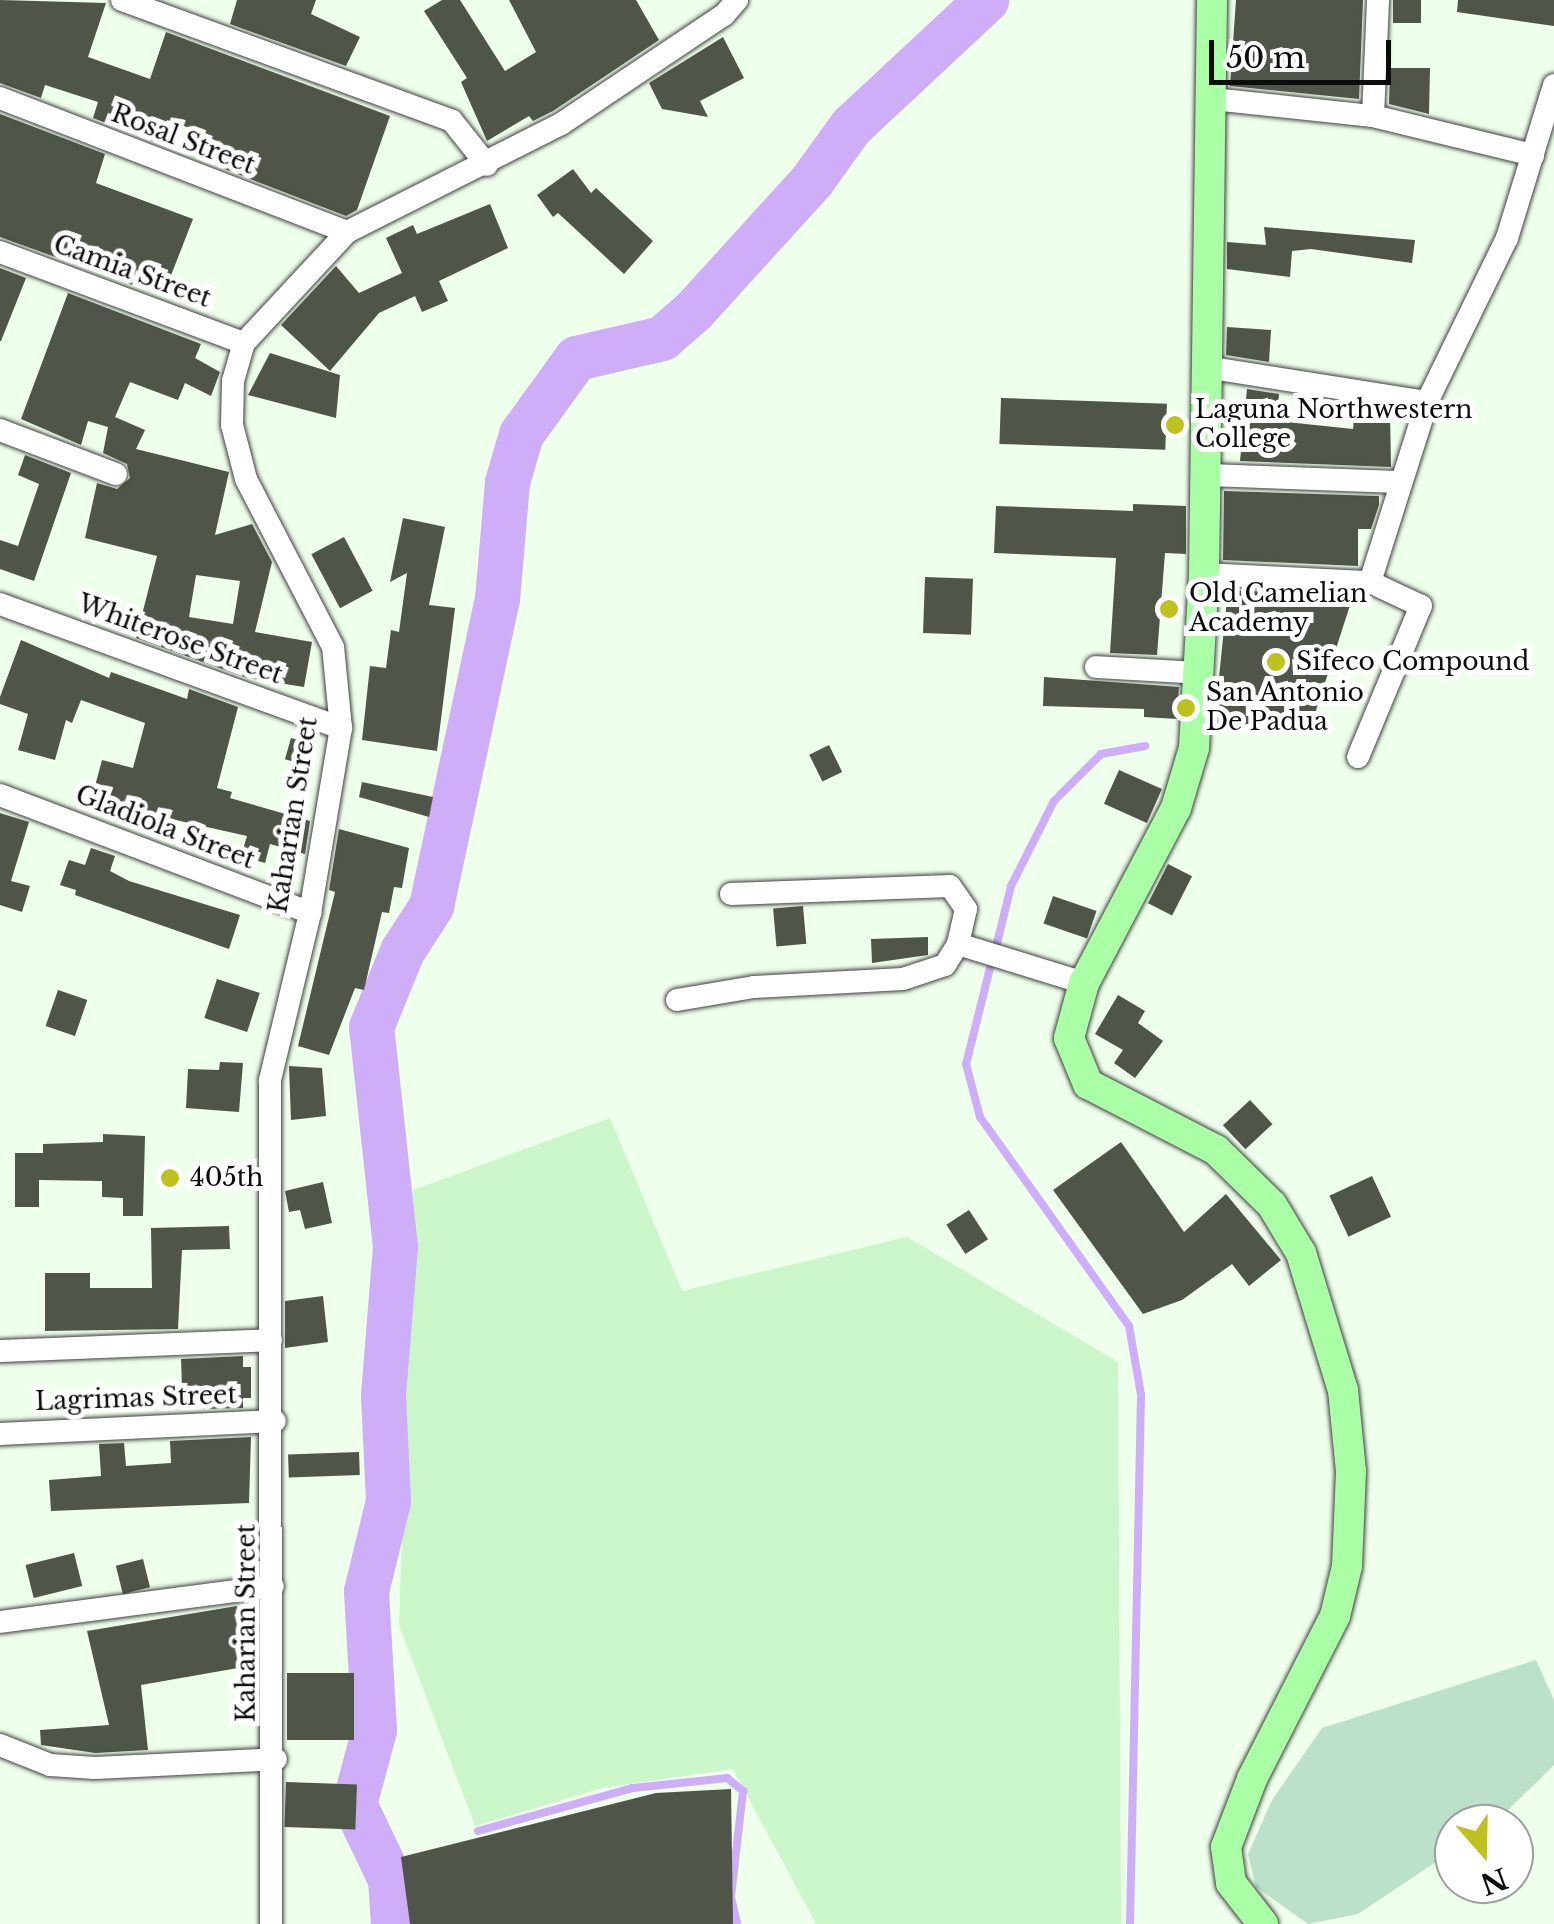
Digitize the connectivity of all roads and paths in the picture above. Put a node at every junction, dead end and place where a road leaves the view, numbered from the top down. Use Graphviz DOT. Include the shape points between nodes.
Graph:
graph roads {
  1 [pos="122,0"];
  2 [pos="737,0"];
  3 [pos="1212,0"];
  4 [pos="1378,0"];
  5 [pos="1554,85"];
  6 [pos="0,98"];
  7 [pos="1213,98"];
  8 [pos="1372,116"];
  9 [pos="1534,156"];
  10 [pos="487,165"];
  11 [pos="347,232"];
  12 [pos="0,252"];
  13 [pos="244,343"];
  14 [pos="1206,367"];
  15 [pos="1427,402"];
  16 [pos="0,430"];
  17 [pos="116,474"];
  18 [pos="1206,474"];
  19 [pos="1400,482"];
  20 [pos="1204,574"];
  21 [pos="1370,582"];
  22 [pos="0,604"];
  23 [pos="1096,666"];
  24 [pos="1200,673"];
  25 [pos="341,728"];
  26 [pos="1358,757"];
  27 [pos="0,795"];
  28 [pos="731,894"];
  29 [pos="310,912"];
  30 [pos="958,944"];
  31 [pos="1084,982"];
  32 [pos="677,1000"];
  33 [pos="271,1340"];
  34 [pos="0,1351"];
  35 [pos="275,1422"];
  36 [pos="0,1434"];
  37 [pos="273,1586"];
  38 [pos="0,1622"];
  39 [pos="0,1744"];
  40 [pos="276,1759"];
  41 [pos="271,1924"];
  42 [pos="1263,1924"];
  1 -- 10 [label="street" via="452,120"];
  2 -- 10 [label="street, Kaharian Street" via="561,124"];
  3 -- 7 [label="main road"];
  4 -- 8 [label="street"];
  5 -- 9 [label="street"];
  6 -- 11 [label="street, Rosal Street"];
  7 -- 8 [label="street"];
  7 -- 14 [label="main road"];
  8 -- 9 [label="street"];
  9 -- 15 [label="street" via="1508,238"];
  10 -- 11 [label="street, Kaharian Street"];
  11 -- 13 [label="street, Kaharian Street"];
  12 -- 13 [label="street, Camia Street"];
  13 -- 25 [label="street, Kaharian Street" via="233,381 232,426 246,479 333,647"];
  14 -- 15 [label="street"];
  14 -- 18 [label="main road"];
  15 -- 19 [label="street"];
  16 -- 17 [label="street"];
  18 -- 19 [label="street"];
  18 -- 20 [label="main road"];
  19 -- 21 [label="street"];
  20 -- 21 [label="street"];
  20 -- 24 [label="main road"];
  21 -- 26 [label="street" via="1420,606"];
  22 -- 25 [label="street, Whiterose Street"];
  23 -- 24 [label="street"];
  24 -- 31 [label="main road" via="1194,748 1176,808"];
  25 -- 29 [label="street, Kaharian Street"];
  27 -- 29 [label="street, Gladiola Street"];
  28 -- 30 [label="street" via="950,886 966,909"];
  29 -- 33 [label="street, Kaharian Street" via="270,1080"];
  30 -- 31 [label="street"];
  30 -- 32 [label="street" via="945,965 903,979 754,987"];
  31 -- 42 [label="main road" via="1069,1038 1088,1084 1216,1150 1272,1205 1301,1253 1343,1390 1352,1472 1348,1566 1336,1616 1252,1779 1226,1847 1231,1883"];
  33 -- 34 [label="street"];
  33 -- 35 [label="street, Kaharian Street"];
  35 -- 36 [label="street, Lagrimas Street"];
  35 -- 37 [label="street, Kaharian Street"];
  37 -- 38 [label="street"];
  37 -- 40 [label="street, Kaharian Street"];
  39 -- 40 [label="street" via="50,1764 95,1768"];
  40 -- 41 [label="street, Kaharian Street"];
}
